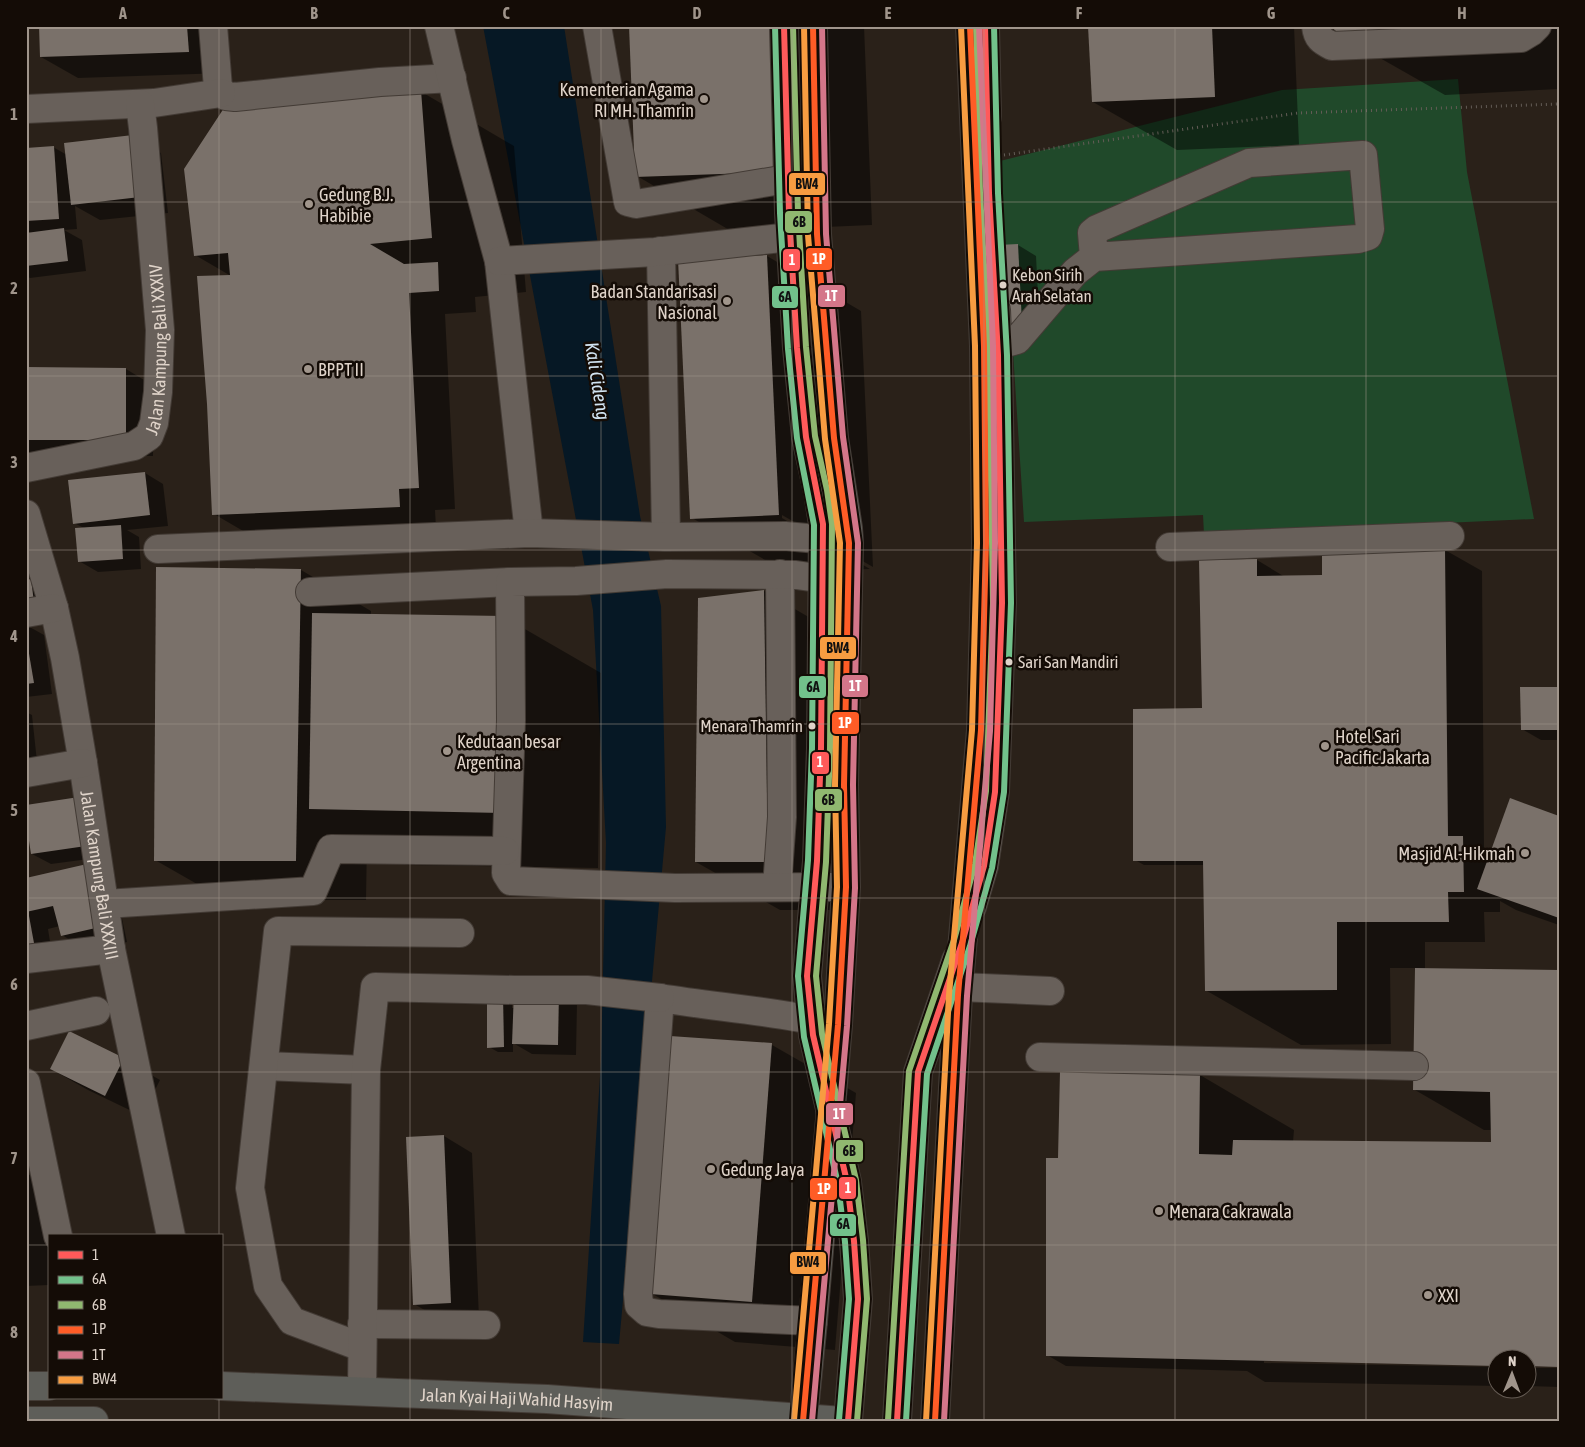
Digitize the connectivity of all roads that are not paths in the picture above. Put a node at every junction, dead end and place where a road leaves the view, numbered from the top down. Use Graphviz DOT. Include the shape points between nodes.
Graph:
graph roads {
  1 [pos="213,26"];
  2 [pos="440,26"];
  3 [pos="597,26"];
  4 [pos="784,26"];
  5 [pos="813,26"];
  6 [pos="970,26"];
  7 [pos="985,26"];
  8 [pos="1316,26"];
  9 [pos="1537,26"];
  10 [pos="452,78"];
  11 [pos="221,93"];
  12 [pos="140,104"];
  13 [pos="26,109"];
  14 [pos="817,174"];
  15 [pos="788,179"];
  16 [pos="804,236"];
  17 [pos="658,251"];
  18 [pos="1094,257"];
  19 [pos="501,261"];
  20 [pos="991,345"];
  21 [pos="26,468"];
  22 [pos="26,514"];
  23 [pos="531,533"];
  24 [pos="1450,536"];
  25 [pos="665,537"];
  26 [pos="836,541"];
  27 [pos="1170,547"];
  28 [pos="158,549"];
  29 [pos="780,574"];
  30 [pos="835,580"];
  31 [pos="510,582"];
  32 [pos="310,592"];
  33 [pos="54,608"];
  34 [pos="26,613"];
  35 [pos="83,764"];
  36 [pos="26,773"];
  37 [pos="505,850"];
  38 [pos="777,887"];
  39 [pos="815,887"];
  40 [pos="846,887"];
  41 [pos="105,904"];
  42 [pos="460,932"];
  43 [pos="962,943"];
  44 [pos="111,949"];
  45 [pos="26,958"];
  46 [pos="958,987"];
  47 [pos="1050,991"];
  48 [pos="659,998"];
  49 [pos="96,1011"];
  50 [pos="811,1019"];
  51 [pos="838,1025"];
  52 [pos="26,1026"];
  53 [pos="1040,1057"];
  54 [pos="264,1066"];
  55 [pos="1414,1066"];
  56 [pos="366,1070"];
  57 [pos="26,1083"];
  58 [pos="831,1112"];
  59 [pos="58,1234"];
  60 [pos="171,1234"];
  61 [pos="813,1321"];
  62 [pos="486,1325"];
  63 [pos="362,1336"];
  64 [pos="26,1386"];
  65 [pos="48,1386"];
  66 [pos="222,1386"];
  67 [pos="362,1390"];
  68 [pos="803,1419"];
  69 [pos="26,1421"];
  70 [pos="90,1421"];
  71 [pos="94,1421"];
  72 [pos="843,1421"];
  73 [pos="848,1421"];
  74 [pos="897,1421"];
  75 [pos="935,1421"];
  1 -- 11 [label="street"];
  2 -- 10 [label="street"];
  3 -- 15 [label="street" via="628,202 636,204"];
  4 -- 15 [label="street"];
  5 -- 14 [label="main road"];
  6 -- 20 [label="main road"];
  7 -- 20 [label="street"];
  8 -- 9 [label="street" via="1321,41 1332,46 1520,38"];
  10 -- 11 [label="street" via="380,82 235,98"];
  10 -- 19 [label="street" via="466,140"];
  11 -- 12 [label="street"];
  12 -- 13 [label="street"];
  12 -- 21 [label="street, Jalan Kampung Bali XXXIV" via="160,330 154,423 148,436 134,446"];
  14 -- 15 [label="street"];
  14 -- 16 [label="main road"];
  15 -- 16 [label="street"];
  16 -- 17 [label="street"];
  16 -- 26 [label="main road" via="848,528"];
  17 -- 19 [label="street"];
  17 -- 25 [label="street"];
  18 -- 18 [label="street" via="1368,236 1363,154 1249,163 1096,229 1092,232"];
  18 -- 20 [label="street" via="1075,272 1017,340"];
  19 -- 23 [label="street"];
  20 -- 43 [label="main road" via="981,730"];
  22 -- 33 [label="street, Jalan Kampung Bali XXXIII"];
  23 -- 25 [label="street"];
  23 -- 28 [label="street"];
  24 -- 27 [label="street"];
  25 -- 26 [label="street" via="760,536"];
  26 -- 30 [label="main road"];
  29 -- 30 [label="street"];
  29 -- 31 [label="street" via="667,574"];
  29 -- 38 [label="street" via="782,816"];
  30 -- 39 [label="street" via="821,748"];
  30 -- 40 [label="main road"];
  31 -- 32 [label="street"];
  31 -- 37 [label="street" via="511,720"];
  33 -- 34 [label="street"];
  33 -- 35 [label="street, Jalan Kampung Bali XXXIII"];
  35 -- 36 [label="street"];
  35 -- 41 [label="street, Jalan Kampung Bali XXXIII"];
  37 -- 38 [label="street" via="506,873 512,881 676,888"];
  37 -- 41 [label="street" via="331,848 313,891"];
  38 -- 39 [label="street"];
  39 -- 40 [label="street"];
  39 -- 50 [label="street" via="807,976"];
  40 -- 51 [label="main road"];
  41 -- 44 [label="street, Jalan Kampung Bali XXXIII"];
  42 -- 54 [label="street" via="278,931"];
  43 -- 46 [label="main road"];
  43 -- 74 [label="street" via="918,1072"];
  44 -- 45 [label="street"];
  44 -- 60 [label="street, Jalan Kampung Bali XXXIII"];
  46 -- 47 [label="street"];
  46 -- 75 [label="main road"];
  48 -- 50 [label="street"];
  48 -- 56 [label="street" via="587,990 375,987"];
  48 -- 61 [label="street" via="639,1305 647,1312 659,1314"];
  49 -- 52 [label="street"];
  50 -- 51 [label="street"];
  50 -- 58 [label="street"];
  51 -- 58 [label="main road"];
  53 -- 55 [label="street"];
  54 -- 56 [label="street"];
  54 -- 63 [label="street" via="250,1188 268,1286 292,1321"];
  56 -- 63 [label="street"];
  57 -- 59 [label="street"];
  58 -- 61 [label="main road"];
  58 -- 73 [label="street" via="846,1182 858,1299"];
  61 -- 68 [label="main road"];
  62 -- 63 [label="street"];
  63 -- 67 [label="street"];
  64 -- 65 [label="main road"];
  66 -- 67 [label="main road, Jalan Kyai Haji Wahid Hasyim"];
  67 -- 68 [label="main road, Jalan Kyai Haji Wahid Hasyim" via="547,1399"];
  68 -- 72 [label="main road, Jalan Kyai Haji Wahid Hasyim"];
  69 -- 70 [label="main road"];
  70 -- 71 [label="main road"];
}
